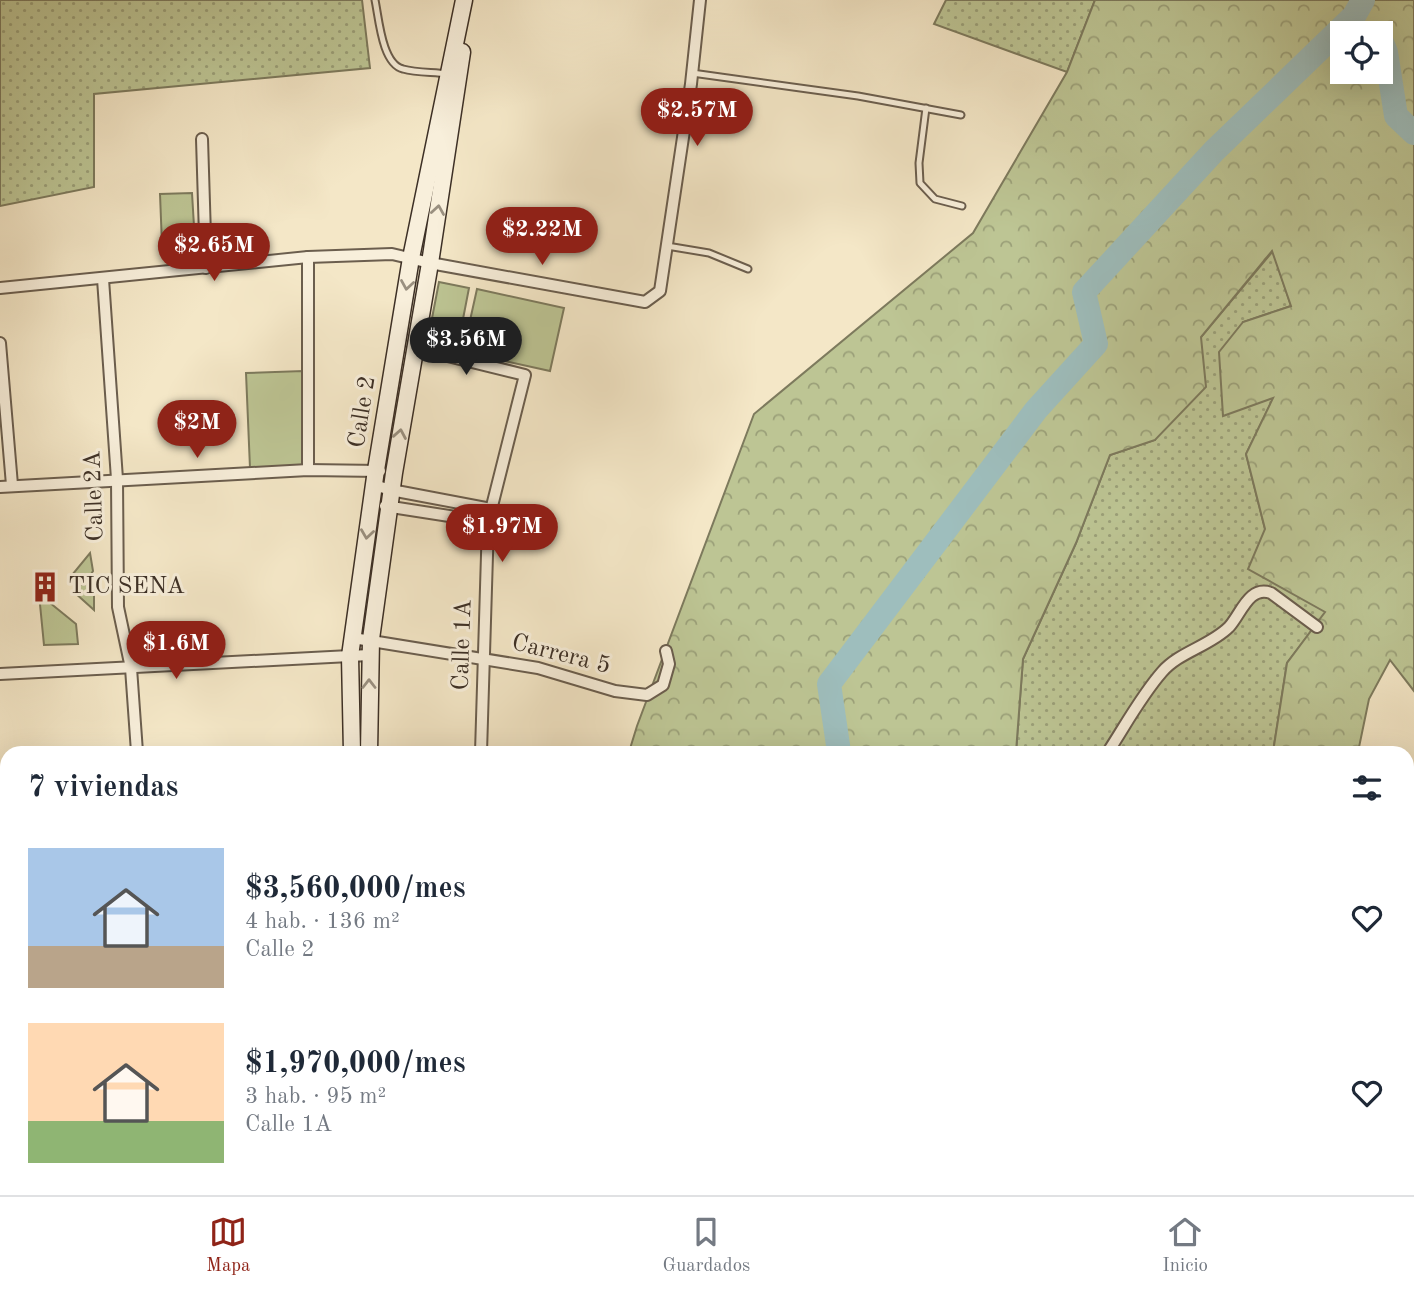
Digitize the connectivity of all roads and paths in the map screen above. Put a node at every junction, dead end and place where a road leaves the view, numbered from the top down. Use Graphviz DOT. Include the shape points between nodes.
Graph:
graph roads {
  1 [pos="375,0"];
  2 [pos="464,0"];
  3 [pos="470,0"];
  4 [pos="700,0"];
  5 [pos="692,73"];
  6 [pos="453,75"];
  7 [pos="926,108"];
  8 [pos="961,115"];
  9 [pos="202,139"];
  10 [pos="962,206"];
  11 [pos="667,246"];
  12 [pos="308,257"];
  13 [pos="411,258"];
  14 [pos="430,263"];
  15 [pos="206,268"];
  16 [pos="748,270"];
  17 [pos="103,279"];
  18 [pos="0,288"];
  19 [pos="0,343"];
  20 [pos="415,348"];
  21 [pos="308,470"];
  22 [pos="394,473"];
  23 [pos="375,478"];
  24 [pos="117,480"];
  25 [pos="12,485"];
  26 [pos="0,487"];
  27 [pos="390,498"];
  28 [pos="372,503"];
  29 [pos="491,509"];
  30 [pos="488,522"];
  31 [pos="1318,627"];
  32 [pos="353,638"];
  33 [pos="370,647"];
  34 [pos="666,651"];
  35 [pos="350,656"];
  36 [pos="483,658"];
  37 [pos="131,668"];
  38 [pos="0,674"];
  39 [pos="137,746"];
  40 [pos="352,746"];
  41 [pos="369,746"];
  42 [pos="481,746"];
  43 [pos="1112,746"];
  1 -- 6 [label="lane" via="390,60 403,69"];
  2 -- 6 [label="main road, Calle 2"];
  3 -- 6 [label="main road, Calle 2"];
  4 -- 5 [label="street"];
  5 -- 7 [label="lane"];
  5 -- 11 [label="street"];
  6 -- 13 [label="main road, Calle 2"];
  14 -- 6 [label="main road, Calle 2, one-way"];
  7 -- 8 [label="lane"];
  7 -- 10 [label="lane" via="919,183 936,199"];
  9 -- 15 [label="street"];
  11 -- 14 [label="street" via="660,291 645,302"];
  11 -- 16 [label="lane" via="709,253"];
  12 -- 13 [label="street" via="392,254"];
  12 -- 15 [label="street"];
  12 -- 21 [label="street"];
  13 -- 14 [label="street"];
  13 -- 23 [label="main road, Calle 2, one-way"];
  14 -- 20 [label="main road, Calle 2"];
  15 -- 17 [label="street"];
  17 -- 18 [label="street"];
  17 -- 24 [label="street, Calle 2A"];
  19 -- 25 [label="street"];
  22 -- 20 [label="main road, Calle 2, one-way"];
  20 -- 29 [label="street, Calle 1A" via="525,375"];
  21 -- 23 [label="street"];
  21 -- 24 [label="street"];
  22 -- 23 [label="street"];
  22 -- 27 [label="main road, Calle 2"];
  23 -- 27 [label="street"];
  23 -- 28 [label="main road, Calle 2"];
  24 -- 25 [label="street"];
  24 -- 37 [label="street, Calle 2A" via="118,607"];
  25 -- 26 [label="street"];
  27 -- 28 [label="street"];
  27 -- 29 [label="street"];
  27 -- 30 [label="street"];
  27 -- 33 [label="main road, Calle 2"];
  28 -- 32 [label="main road, Calle 2, one-way"];
  29 -- 30 [label="street, Calle 1A"];
  30 -- 36 [label="street, Calle 1A"];
  31 -- 43 [label="street" via="1270,593 1256,592 1228,627 1161,672"];
  32 -- 33 [label="street"];
  32 -- 35 [label="main road, Calle 2"];
  33 -- 35 [label="street"];
  33 -- 36 [label="street, Carrera 5"];
  41 -- 33 [label="main road, Calle 2, one-way"];
  34 -- 36 [label="street, Carrera 5" via="670,664 663,685 647,695"];
  35 -- 37 [label="street"];
  35 -- 40 [label="main road, Calle 2"];
  36 -- 42 [label="street, Calle 1A"];
  37 -- 38 [label="street"];
  37 -- 39 [label="street, Calle 2A"];
}
